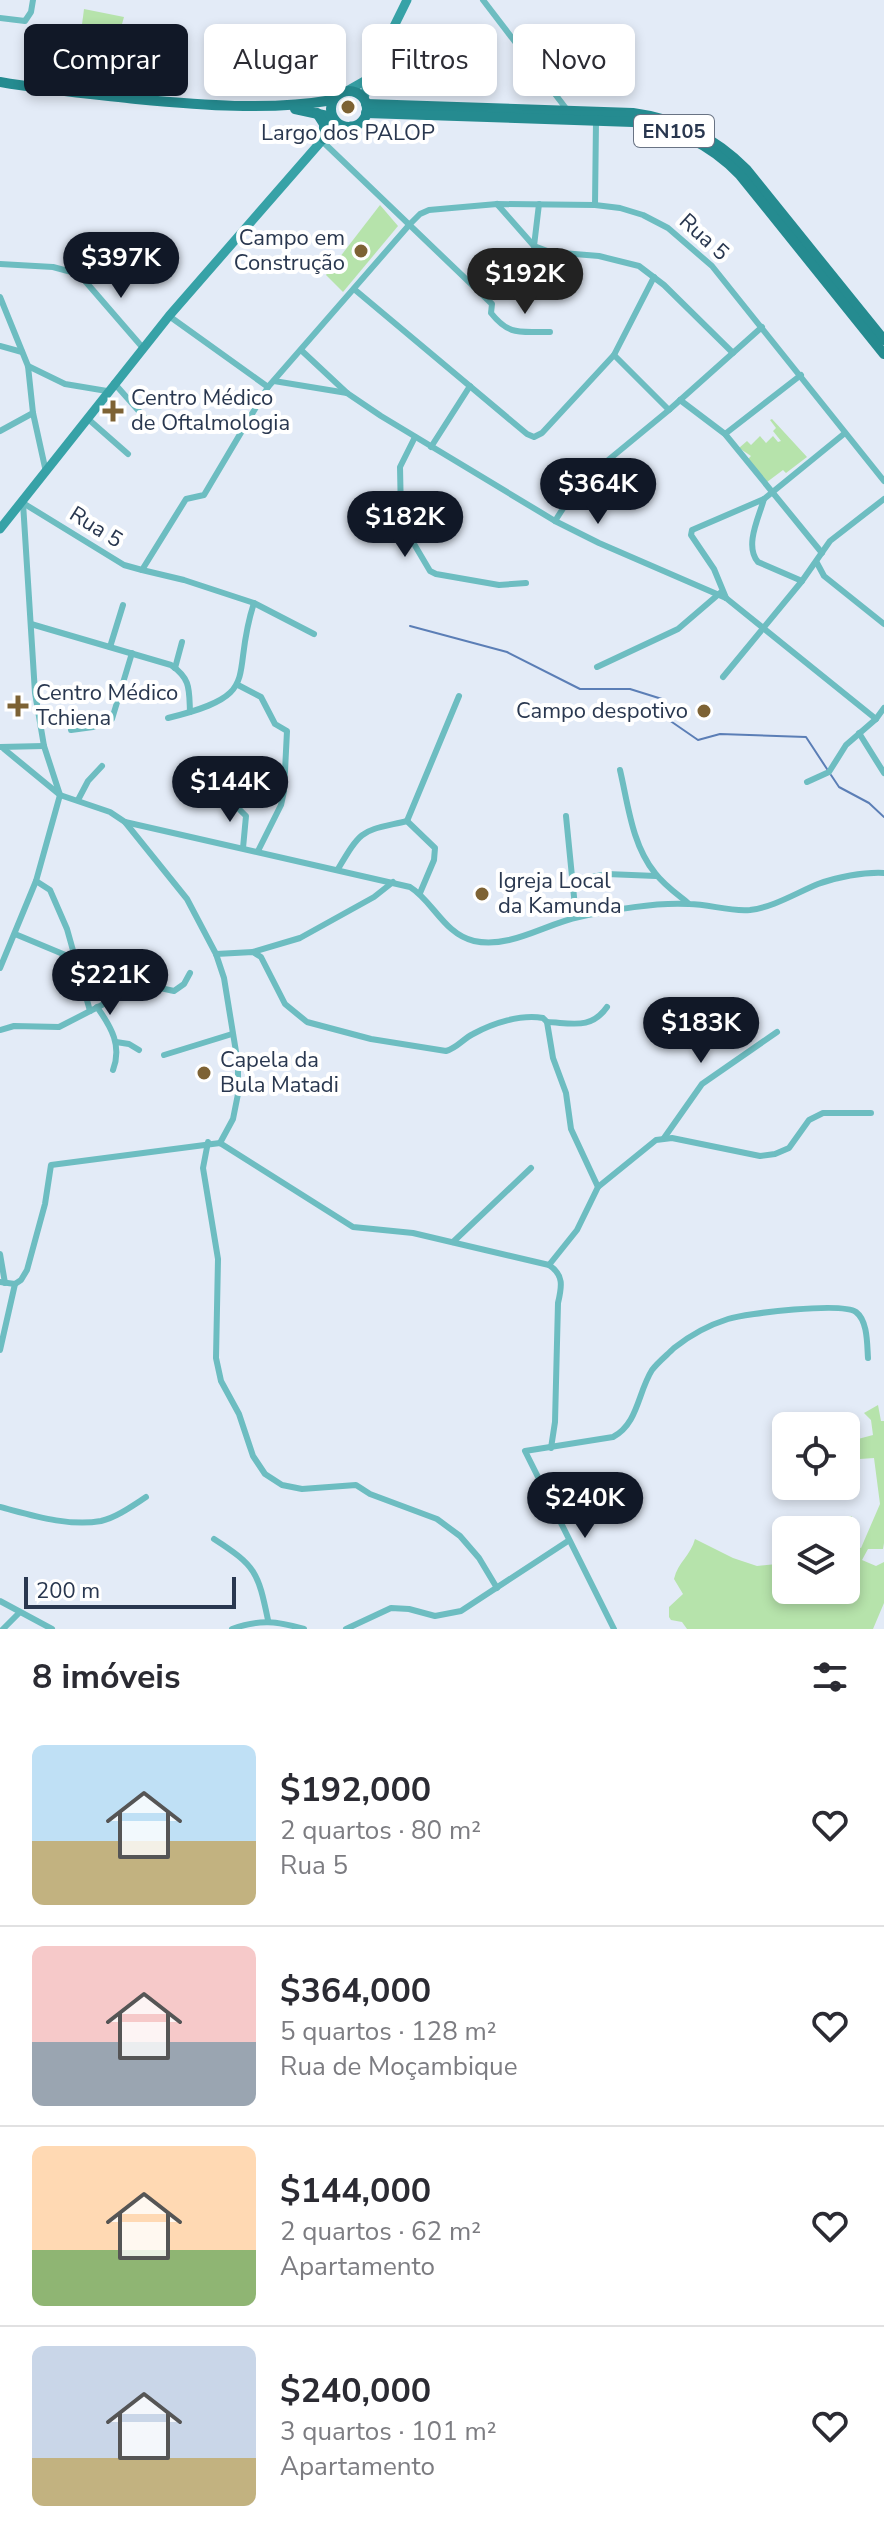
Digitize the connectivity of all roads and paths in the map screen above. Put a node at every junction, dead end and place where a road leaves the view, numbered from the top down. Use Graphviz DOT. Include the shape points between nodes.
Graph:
graph roads {
  1 [pos="33,0"];
  2 [pos="407,0"];
  3 [pos="483,0"];
  4 [pos="0,18"];
  5 [pos="395,24"];
  6 [pos="0,82"];
  7 [pos="362,82"];
  8 [pos="347,91"];
  9 [pos="366,96"];
  10 [pos="333,100"];
  11 [pos="365,105"];
  12 [pos="282,107"];
  13 [pos="568,111"];
  14 [pos="317,113"];
  15 [pos="332,117"];
  16 [pos="596,121"];
  17 [pos="351,126"];
  18 [pos="324,139"];
  19 [pos="497,204"];
  20 [pos="539,204"];
  21 [pos="595,205"];
  22 [pos="410,224"];
  23 [pos="534,246"];
  24 [pos="0,264"];
  25 [pos="654,277"];
  26 [pos="354,289"];
  27 [pos="0,297"];
  28 [pos="169,316"];
  29 [pos="762,327"];
  30 [pos="550,332"];
  31 [pos="884,340"];
  32 [pos="0,346"];
  33 [pos="143,348"];
  34 [pos="301,350"];
  35 [pos="22,352"];
  36 [pos="733,353"];
  37 [pos="884,354"];
  38 [pos="614,355"];
  39 [pos="28,366"];
  40 [pos="801,375"];
  41 [pos="274,381"];
  42 [pos="470,386"];
  43 [pos="110,387"];
  44 [pos="268,387"];
  45 [pos="347,393"];
  46 [pos="680,400"];
  47 [pos="669,410"];
  48 [pos="33,413"];
  49 [pos="87,418"];
  50 [pos="145,418"];
  51 [pos="0,431"];
  52 [pos="845,433"];
  53 [pos="725,434"];
  54 [pos="415,437"];
  55 [pos="431,447"];
  56 [pos="128,454"];
  57 [pos="46,472"];
  58 [pos="884,481"];
  59 [pos="773,493"];
  60 [pos="764,499"];
  61 [pos="884,499"];
  62 [pos="23,503"];
  63 [pos="369,510"];
  64 [pos="555,521"];
  65 [pos="0,529"];
  66 [pos="406,530"];
  67 [pos="822,553"];
  68 [pos="817,562"];
  69 [pos="142,570"];
  70 [pos="802,581"];
  71 [pos="526,583"];
  72 [pos="723,596"];
  73 [pos="254,603"];
  74 [pos="123,605"];
  75 [pos="31,624"];
  76 [pos="884,624"];
  77 [pos="764,627"];
  78 [pos="314,634"];
  79 [pos="182,642"];
  80 [pos="110,647"];
  81 [pos="132,653"];
  82 [pos="597,667"];
  83 [pos="175,668"];
  84 [pos="723,677"];
  85 [pos="238,685"];
  86 [pos="459,696"];
  87 [pos="884,708"];
  88 [pos="190,712"];
  89 [pos="168,718"];
  90 [pos="876,719"];
  91 [pos="71,730"];
  92 [pos="859,733"];
  93 [pos="44,746"];
  94 [pos="2,748"];
  95 [pos="102,766"];
  96 [pos="620,770"];
  97 [pos="884,773"];
  98 [pos="807,782"];
  99 [pos="240,787"];
  100 [pos="60,795"];
  101 [pos="78,800"];
  102 [pos="211,804"];
  103 [pos="237,807"];
  104 [pos="566,816"];
  105 [pos="407,821"];
  106 [pos="125,822"];
  107 [pos="243,848"];
  108 [pos="258,851"];
  109 [pos="338,869"];
  110 [pos="883,870"];
  111 [pos="656,876"];
  112 [pos="36,881"];
  113 [pos="573,881"];
  114 [pos="393,882"];
  115 [pos="420,893"];
  116 [pos="688,903"];
  117 [pos="576,917"];
  118 [pos="15,934"];
  119 [pos="253,952"];
  120 [pos="216,954"];
  121 [pos="75,959"];
  122 [pos="0,968"];
  123 [pos="190,973"];
  124 [pos="607,1007"];
  125 [pos="94,1009"];
  126 [pos="547,1022"];
  127 [pos="0,1030"];
  128 [pos="777,1032"];
  129 [pos="232,1034"];
  130 [pos="116,1042"];
  131 [pos="139,1050"];
  132 [pos="164,1055"];
  133 [pos="113,1070"];
  134 [pos="871,1113"];
  135 [pos="664,1138"];
  136 [pos="208,1142"];
  137 [pos="220,1143"];
  138 [pos="531,1168"];
  139 [pos="598,1187"];
  140 [pos="453,1242"];
  141 [pos="0,1254"];
  142 [pos="549,1265"];
  143 [pos="3,1282"];
  144 [pos="15,1284"];
  145 [pos="0,1350"];
  146 [pos="868,1358"];
  147 [pos="551,1448"];
  148 [pos="146,1497"];
  149 [pos="0,1507"];
  150 [pos="214,1539"];
  151 [pos="568,1541"];
  152 [pos="497,1588"];
  153 [pos="0,1601"];
  154 [pos="19,1613"];
  155 [pos="268,1620"];
  156 [pos="3,1629"];
  157 [pos="52,1629"];
  158 [pos="232,1629"];
  159 [pos="304,1629"];
  160 [pos="346,1629"];
  161 [pos="614,1629"];
  1 -- 4 [label="street" via="25,21"];
  2 -- 5 [label="main road"];
  3 -- 13 [label="street"];
  6 -- 12 [label="main road" via="169,102"];
  7 -- 8 [label="main road"];
  8 -- 10 [label="main road"];
  8 -- 11 [label="main road, EN105" via="358,94"];
  9 -- 11 [label="main road"];
  10 -- 12 [label="main road"];
  10 -- 15 [label="main road"];
  11 -- 13 [label="main road, EN105"];
  11 -- 16 [label="main road, EN105"];
  11 -- 17 [label="main road" via="360,123"];
  12 -- 14 [label="main road"];
  13 -- 31 [label="main road, EN105" via="663,118 723,148 746,169"];
  14 -- 15 [label="main road"];
  14 -- 18 [label="main road"];
  15 -- 17 [label="main road"];
  15 -- 18 [label="main road"];
  16 -- 21 [label="street"];
  16 -- 37 [label="main road, EN105" via="665,128 690,137 727,162"];
  17 -- 18 [label="main road"];
  18 -- 22 [label="street"];
  18 -- 28 [label="main road"];
  19 -- 20 [label="street, Rua 5"];
  19 -- 22 [label="street, Rua 5" via="439,208"];
  19 -- 23 [label="street"];
  20 -- 21 [label="street, Rua 5"];
  20 -- 23 [label="street"];
  21 -- 29 [label="street, Rua 5" via="620,208 668,228 712,266"];
  22 -- 26 [label="street, Rua 5"];
  22 -- 30 [label="street" via="492,304 491,313 502,327 513,333"];
  23 -- 25 [label="street" via="611,258"];
  24 -- 33 [label="street" via="79,274"];
  25 -- 36 [label="street"];
  25 -- 38 [label="street"];
  26 -- 34 [label="street, Rua 5"];
  26 -- 42 [label="street"];
  27 -- 35 [label="street"];
  28 -- 33 [label="main road"];
  28 -- 44 [label="street"];
  29 -- 36 [label="street"];
  29 -- 40 [label="street, Rua 5"];
  32 -- 35 [label="street"];
  33 -- 43 [label="main road"];
  34 -- 41 [label="street, Rua 5"];
  34 -- 45 [label="street"];
  35 -- 39 [label="street"];
  36 -- 46 [label="street"];
  38 -- 42 [label="street" via="534,437"];
  38 -- 47 [label="street"];
  39 -- 43 [label="street" via="65,384"];
  39 -- 48 [label="street"];
  40 -- 52 [label="street, Rua 5"];
  40 -- 53 [label="street"];
  41 -- 44 [label="street, Rua 5"];
  41 -- 45 [label="street"];
  42 -- 55 [label="street"];
  43 -- 49 [label="main road"];
  43 -- 50 [label="street"];
  44 -- 69 [label="street, Rua 5" via="204,495 186,499"];
  45 -- 54 [label="street"];
  46 -- 47 [label="street"];
  46 -- 53 [label="street"];
  47 -- 64 [label="street" via="578,485"];
  48 -- 51 [label="street"];
  48 -- 57 [label="street"];
  49 -- 56 [label="street"];
  49 -- 57 [label="main road"];
  52 -- 58 [label="street, Rua 5"];
  52 -- 59 [label="street"];
  53 -- 59 [label="street"];
  54 -- 55 [label="street"];
  54 -- 66 [label="street" via="400,467"];
  55 -- 64 [label="street"];
  57 -- 62 [label="main road"];
  59 -- 60 [label="street"];
  59 -- 67 [label="street"];
  60 -- 70 [label="street" via="753,557"];
  60 -- 72 [label="street" via="690,532 714,569"];
  61 -- 67 [label="street"];
  62 -- 65 [label="main road"];
  62 -- 69 [label="street, Rua 5" via="124,565"];
  62 -- 75 [label="street"];
  63 -- 66 [label="street" via="383,524"];
  64 -- 72 [label="street"];
  66 -- 71 [label="street" via="425,565 436,574 499,585"];
  67 -- 68 [label="street"];
  68 -- 70 [label="street"];
  68 -- 76 [label="street" via="824,576"];
  69 -- 73 [label="street"];
  70 -- 77 [label="street"];
  72 -- 77 [label="street"];
  72 -- 82 [label="street" via="665,638"];
  73 -- 78 [label="street"];
  73 -- 85 [label="street"];
  74 -- 80 [label="street"];
  75 -- 80 [label="street"];
  75 -- 93 [label="street" via="33,684"];
  77 -- 84 [label="street"];
  77 -- 90 [label="street"];
  79 -- 83 [label="street"];
  80 -- 81 [label="street"];
  81 -- 83 [label="street"];
  81 -- 91 [label="street" via="112,719"];
  83 -- 88 [label="street" via="185,675"];
  85 -- 88 [label="street" via="218,703"];
  85 -- 108 [label="street" via="261,697 275,724 287,731 281,805"];
  86 -- 105 [label="street"];
  87 -- 90 [label="street"];
  88 -- 89 [label="street"];
  90 -- 92 [label="street"];
  92 -- 97 [label="street"];
  92 -- 98 [label="street" via="829,772"];
  93 -- 94 [label="street"];
  93 -- 100 [label="street"];
  94 -- 100 [label="street"];
  95 -- 101 [label="street"];
  96 -- 111 [label="street" via="639,847"];
  99 -- 103 [label="street"];
  100 -- 101 [label="street"];
  100 -- 112 [label="street"];
  101 -- 106 [label="street"];
  102 -- 103 [label="street"];
  103 -- 107 [label="street" via="246,816"];
  104 -- 113 [label="street"];
  105 -- 109 [label="street" via="363,833"];
  105 -- 115 [label="street" via="435,848"];
  106 -- 107 [label="street"];
  106 -- 120 [label="street" via="187,899"];
  107 -- 108 [label="street"];
  108 -- 109 [label="street"];
  109 -- 114 [label="street"];
  110 -- 116 [label="street" via="822,883 749,910"];
  111 -- 113 [label="street" via="607,874"];
  111 -- 116 [label="street"];
  112 -- 118 [label="street"];
  112 -- 121 [label="street" via="50,890"];
  113 -- 117 [label="street"];
  114 -- 115 [label="street"];
  114 -- 119 [label="street" via="300,938"];
  115 -- 117 [label="street" via="436,914 470,941 511,939"];
  116 -- 117 [label="street"];
  118 -- 121 [label="street"];
  118 -- 122 [label="street"];
  119 -- 120 [label="street"];
  119 -- 126 [label="street" via="295,1014 371,1039 446,1051 510,1020 537,1017"];
  120 -- 129 [label="street"];
  121 -- 125 [label="street"];
  123 -- 125 [label="street" via="174,991 137,987"];
  124 -- 126 [label="street" via="598,1020 587,1023"];
  125 -- 127 [label="street" via="59,1027"];
  125 -- 130 [label="street"];
  126 -- 139 [label="street" via="571,1129"];
  128 -- 135 [label="street" via="702,1084"];
  129 -- 132 [label="street"];
  129 -- 137 [label="street" via="238,1094"];
  130 -- 131 [label="street"];
  130 -- 133 [label="street"];
  134 -- 135 [label="street" via="823,1113 809,1120 789,1148 760,1156"];
  135 -- 139 [label="street"];
  136 -- 137 [label="street"];
  136 -- 144 [label="street" via="51,1165 27,1270"];
  136 -- 152 [label="street" via="203,1168 218,1259 216,1358 253,1456 265,1474 282,1485 356,1485 437,1519 460,1536"];
  137 -- 140 [label="street" via="343,1223"];
  138 -- 140 [label="street"];
  139 -- 142 [label="street" via="577,1230"];
  140 -- 142 [label="street"];
  141 -- 143 [label="street"];
  142 -- 147 [label="street" via="558,1271 562,1284"];
  143 -- 144 [label="street"];
  144 -- 145 [label="street"];
  146 -- 147 [label="street" via="864,1325 851,1309 802,1308 729,1319 692,1335 654,1367 623,1432"];
  147 -- 151 [label="street" via="525,1451"];
  148 -- 149 [label="street" via="101,1521 73,1522"];
  150 -- 155 [label="street" via="251,1566"];
  151 -- 152 [label="street"];
  151 -- 161 [label="street"];
  152 -- 160 [label="street" via="447,1615 391,1608"];
  153 -- 154 [label="street"];
  154 -- 156 [label="street"];
  154 -- 157 [label="street"];
  155 -- 158 [label="street"];
  155 -- 159 [label="street"];
}
